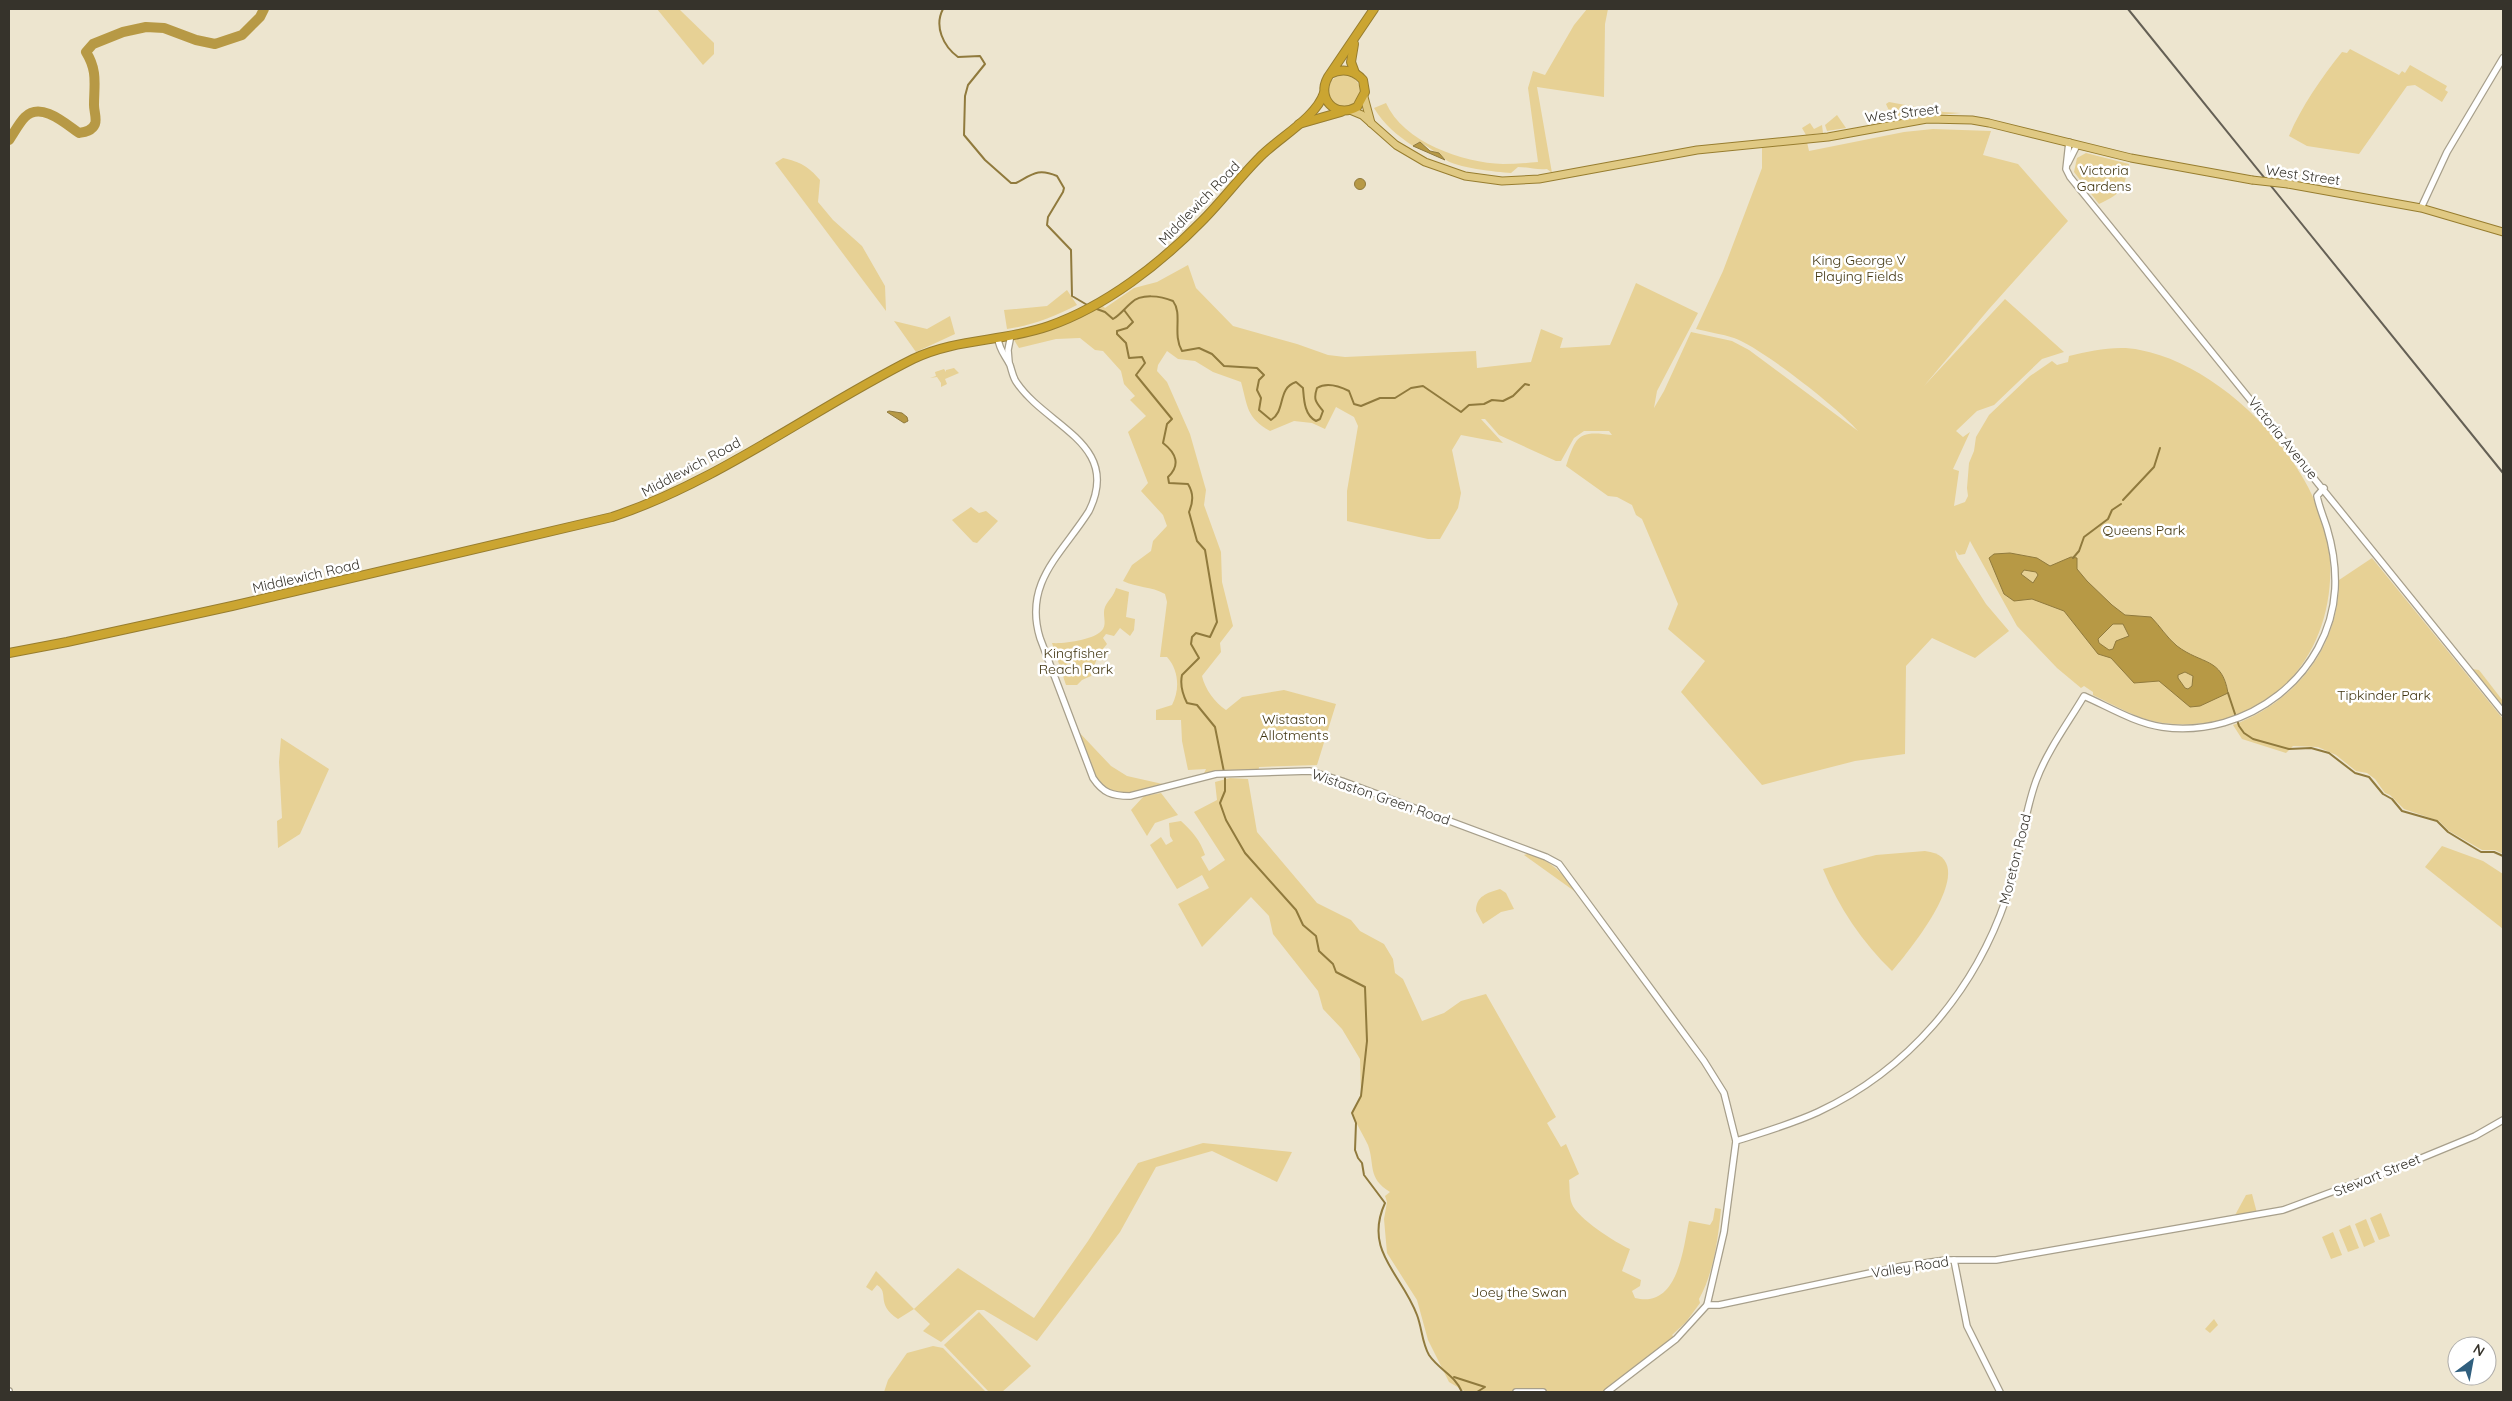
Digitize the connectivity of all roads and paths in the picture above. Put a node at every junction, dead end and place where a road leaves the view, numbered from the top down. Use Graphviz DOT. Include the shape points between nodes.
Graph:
graph roads {
  1 [pos="1374,9"];
  2 [pos="1355,41"];
  3 [pos="2503,58"];
  4 [pos="1355,73"];
  5 [pos="1330,74"];
  6 [pos="1324,93"];
  7 [pos="1364,97"];
  8 [pos="1350,110"];
  9 [pos="1341,112"];
  10 [pos="1371,123"];
  11 [pos="1299,124"];
  12 [pos="2069,142"];
  13 [pos="2077,144"];
  14 [pos="2067,164"];
  15 [pos="2421,208"];
  16 [pos="2503,232"];
  17 [pos="1011,335"];
  18 [pos="998,338"];
  19 [pos="1009,364"];
  20 [pos="2324,488"];
  21 [pos="9,652"];
  22 [pos="2503,712"];
  23 [pos="2503,1120"];
  24 [pos="1736,1141"];
  25 [pos="2246,1217"];
  26 [pos="1954,1260"];
  27 [pos="1707,1305"];
  28 [pos="1516,1392"];
  29 [pos="1542,1392"];
  30 [pos="1607,1392"];
  31 [pos="2000,1392"];
  1 -- 2 [label="highway"];
  2 -- 4 [label="highway" via="1351,62"];
  2 -- 5 [label="highway"];
  3 -- 15 [label="street" via="2447,152"];
  4 -- 5 [label="highway" via="1341,70"];
  4 -- 7 [label="highway" via="1364,84"];
  5 -- 6 [label="highway"];
  6 -- 9 [label="highway" via="1329,105"];
  6 -- 11 [label="highway, Middlewich Road" via="1318,107"];
  7 -- 8 [label="highway" via="1358,106"];
  7 -- 10 [label="main road"];
  8 -- 9 [label="highway"];
  8 -- 10 [label="main road, West Street"];
  9 -- 11 [label="highway, Middlewich Road"];
  10 -- 12 [label="main road, West Street" via="1396,145 1425,162 1465,176 1502,181 1552,178 1697,150 1826,137 1927,119 1972,120"];
  11 -- 17 [label="highway, Middlewich Road" via="1269,147 1170,252 1080,313 1048,326"];
  12 -- 13 [label="main road, West Street"];
  12 -- 14 [label="street"];
  13 -- 14 [label="street"];
  13 -- 15 [label="main road, West Street, bridge" via="2171,166"];
  14 -- 20 [label="street, Victoria Avenue" via="2070,177"];
  15 -- 16 [label="main road, West Street"];
  17 -- 18 [label="highway, Middlewich Road"];
  17 -- 19 [label="street, Wistaston Green Road"];
  18 -- 19 [label="street, Wistaston Green Road" via="998,348"];
  18 -- 21 [label="highway, Middlewich Road" via="953,344 914,359 716,470 643,507 612,517 232,606"];
  19 -- 24 [label="street, Wistaston Green Road" via="1016,382 1034,402 1086,449 1098,474 1095,499 1089,511 1042,580 1035,617 1093,778 1101,790 1130,796 1216,774 1300,770 1321,773 1546,857 1558,864 1717,1080 1729,1106"];
  20 -- 22 [label="street, Victoria Avenue"];
  20 -- 24 [label="street, Moreton Road" via="2317,496 2332,546 2333,602 2311,659 2295,680 2268,703 2242,717 2197,728 2159,726 2084,696 2039,775 2028,805 2017,863 2004,907 1981,958 1954,1000 1909,1050 1858,1090 1802,1118"];
  23 -- 25 [label="street, Stewart Street" via="2474,1136 2340,1190 2283,1210"];
  24 -- 27 [label="street, Wistaston Green Road" via="1724,1232"];
  25 -- 26 [label="street, Valley Road" via="1996,1260"];
  26 -- 27 [label="street, Valley Road" via="1903,1266"];
  26 -- 31 [label="street" via="1967,1326"];
  27 -- 30 [label="street" via="1676,1339"];
  28 -- 29 [label="street"];
}
